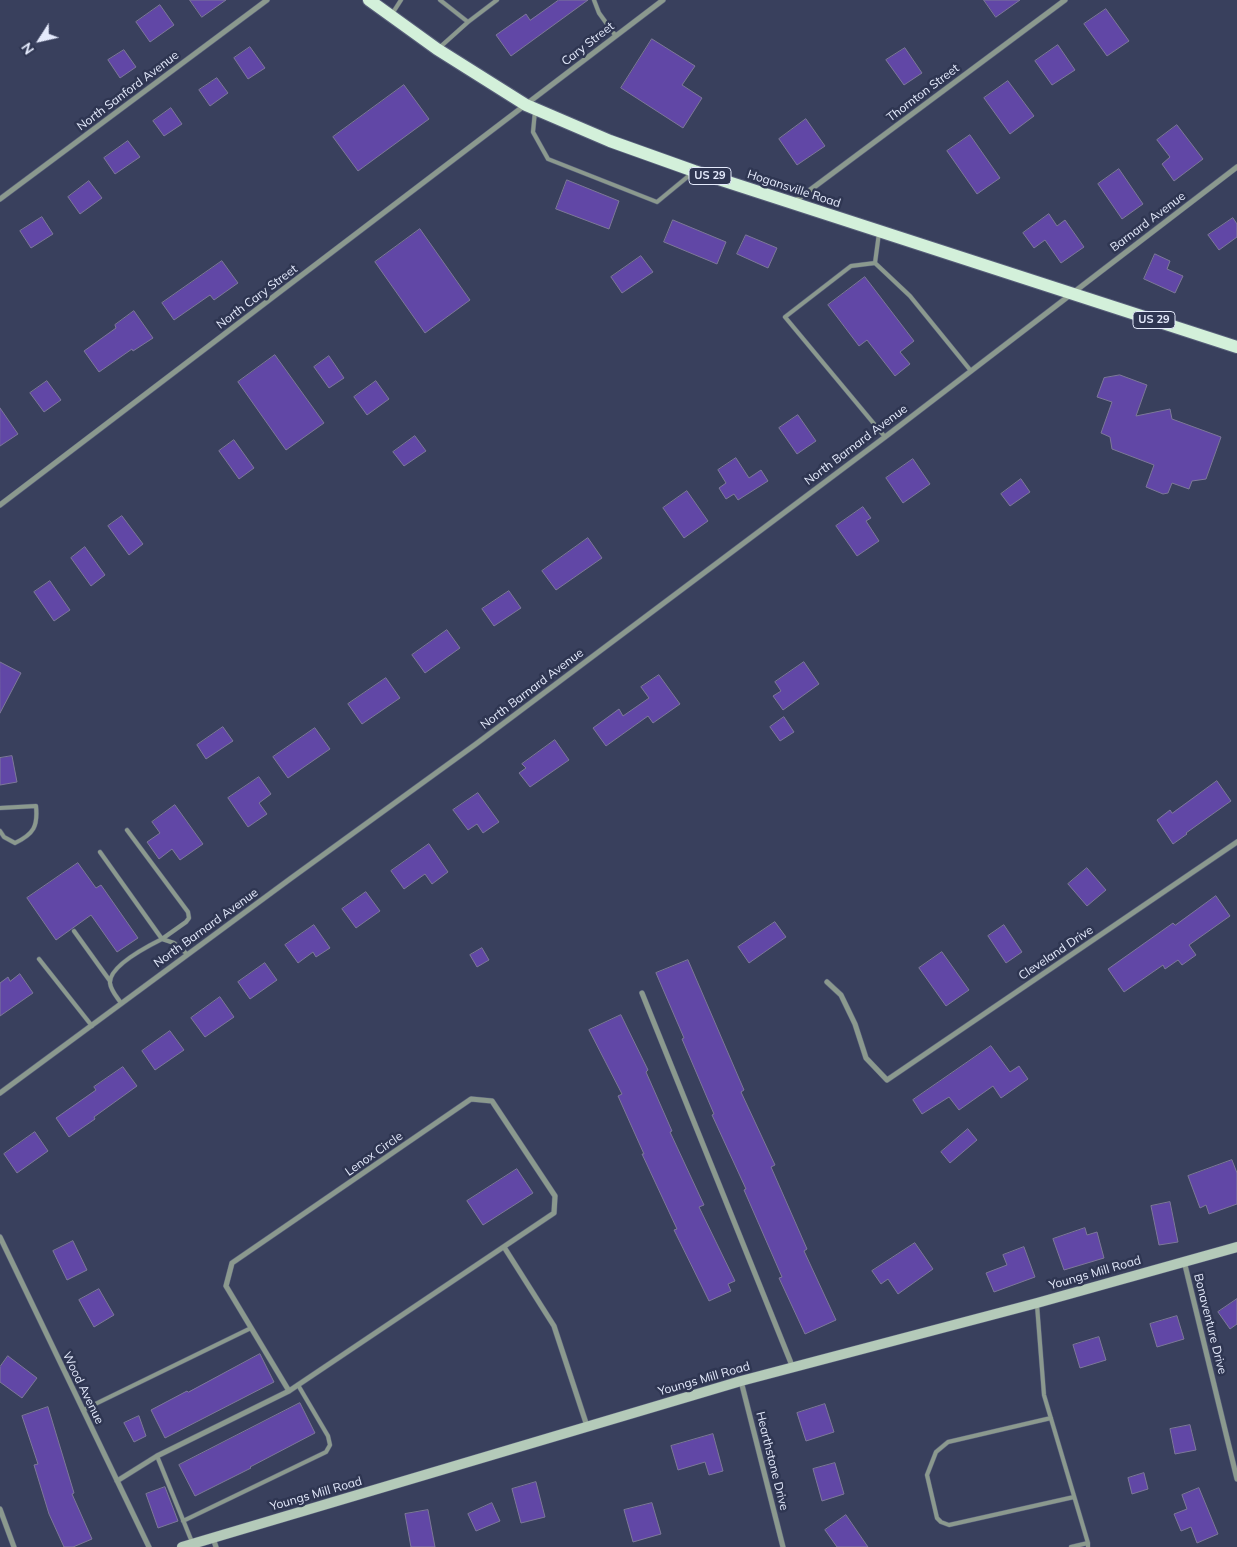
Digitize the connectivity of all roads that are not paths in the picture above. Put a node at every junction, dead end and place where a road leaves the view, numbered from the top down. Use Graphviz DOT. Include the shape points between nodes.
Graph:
graph roads {
  1 [pos="268,0"];
  2 [pos="369,0"];
  3 [pos="401,0"];
  4 [pos="440,0"];
  5 [pos="497,0"];
  6 [pos="594,0"];
  7 [pos="663,0"];
  8 [pos="1064,0"];
  9 [pos="391,15"];
  10 [pos="468,22"];
  11 [pos="615,35"];
  12 [pos="437,49"];
  13 [pos="531,106"];
  14 [pos="1237,167"];
  15 [pos="694,171"];
  16 [pos="0,199"];
  17 [pos="793,203"];
  18 [pos="879,231"];
  19 [pos="875,263"];
  20 [pos="1072,293"];
  21 [pos="1237,347"];
  22 [pos="971,371"];
  23 [pos="885,437"];
  24 [pos="0,505"];
  25 [pos="0,808"];
  26 [pos="127,830"];
  27 [pos="0,831"];
  28 [pos="1237,842"];
  29 [pos="100,852"];
  30 [pos="74,931"];
  31 [pos="162,939"];
  32 [pos="187,954"];
  33 [pos="38,959"];
  34 [pos="110,981"];
  35 [pos="827,982"];
  36 [pos="642,993"];
  37 [pos="121,1003"];
  38 [pos="92,1026"];
  39 [pos="0,1094"];
  40 [pos="0,1237"];
  41 [pos="504,1247"];
  42 [pos="1237,1247"];
  43 [pos="1184,1261"];
  44 [pos="1037,1303"];
  45 [pos="252,1328"];
  46 [pos="793,1368"];
  47 [pos="741,1381"];
  48 [pos="298,1385"];
  49 [pos="289,1391"];
  50 [pos="83,1410"];
  51 [pos="1051,1418"];
  52 [pos="588,1427"];
  53 [pos="157,1456"];
  54 [pos="1237,1479"];
  55 [pos="117,1481"];
  56 [pos="1074,1497"];
  57 [pos="0,1509"];
  58 [pos="183,1521"];
  59 [pos="214,1542"];
  60 [pos="192,1544"];
  61 [pos="1088,1545"];
  62 [pos="14,1547"];
  63 [pos="149,1547"];
  64 [pos="182,1547"];
  65 [pos="783,1547"];
  66 [pos="1071,1547"];
  1 -- 16 [label="street, North Sanford Avenue"];
  2 -- 9 [label="main road, Hogansville Road / US 29"];
  3 -- 9 [label="lane"];
  4 -- 10 [label="lane"];
  5 -- 10 [label="lane"];
  6 -- 11 [label="lane"];
  7 -- 11 [label="street, Cary Street"];
  8 -- 17 [label="street, Thornton Street"];
  9 -- 12 [label="main road, Hogansville Road / US 29"];
  10 -- 12 [label="lane"];
  11 -- 13 [label="street, Cary Street"];
  12 -- 13 [label="main road, Hogansville Road / US 29"];
  13 -- 15 [label="main road, Hogansville Road / US 29" via="610,141"];
  13 -- 15 [label="lane" via="533,132 548,159 657,202"];
  13 -- 24 [label="street, North Cary Street"];
  14 -- 20 [label="street, Barnard Avenue"];
  15 -- 17 [label="main road, Hogansville Road / US 29"];
  17 -- 18 [label="main road, Hogansville Road / US 29"];
  18 -- 19 [label="lane"];
  18 -- 20 [label="main road, Hogansville Road / US 29"];
  19 -- 22 [label="lane" via="910,296"];
  19 -- 23 [label="lane" via="851,266 786,318"];
  20 -- 21 [label="main road, Hogansville Road / US 29"];
  20 -- 22 [label="street, North Barnard Avenue"];
  22 -- 23 [label="street, North Barnard Avenue"];
  23 -- 32 [label="street, North Barnard Avenue" via="476,744"];
  25 -- 27 [label="lane" via="36,806 38,822 28,837 15,843"];
  26 -- 31 [label="lane" via="190,918"];
  28 -- 35 [label="street, Cleveland Drive" via="888,1080 866,1058 841,995"];
  29 -- 31 [label="lane"];
  30 -- 34 [label="lane"];
  31 -- 32 [label="lane" via="174,943"];
  31 -- 34 [label="lane" via="113,971"];
  32 -- 37 [label="street, North Barnard Avenue"];
  33 -- 38 [label="lane"];
  34 -- 37 [label="lane"];
  36 -- 46 [label="street"];
  37 -- 38 [label="street, North Barnard Avenue"];
  38 -- 39 [label="street, North Barnard Avenue"];
  40 -- 50 [label="street, Wood Avenue"];
  41 -- 45 [label="street, Lenox Circle" via="554,1213 555,1196 492,1101 471,1099 232,1263 226,1286"];
  41 -- 48 [label="street, Lenox Circle"];
  41 -- 52 [label="street" via="554,1326"];
  42 -- 43 [label="street, Youngs Mill Road"];
  43 -- 44 [label="street, Youngs Mill Road"];
  43 -- 54 [label="street, Bonaventure Drive"];
  44 -- 46 [label="street, Youngs Mill Road"];
  44 -- 51 [label="lane" via="1044,1395"];
  45 -- 49 [label="street, Lenox Circle"];
  45 -- 50 [label="lane"];
  46 -- 47 [label="street, Youngs Mill Road"];
  47 -- 52 [label="street, Youngs Mill Road"];
  47 -- 65 [label="street, Hearthstone Drive"];
  48 -- 49 [label="street, Lenox Circle"];
  48 -- 58 [label="lane" via="328,1436 330,1445 326,1452"];
  49 -- 53 [label="street, Lenox Circle"];
  50 -- 55 [label="street, Wood Avenue"];
  51 -- 56 [label="lane"];
  51 -- 56 [label="lane" via="948,1442 936,1452 927,1475 937,1518 949,1526"];
  52 -- 59 [label="street, Youngs Mill Road"];
  53 -- 55 [label="street, Lenox Circle"];
  53 -- 58 [label="lane"];
  55 -- 63 [label="street, Wood Avenue"];
  56 -- 61 [label="lane"];
  57 -- 62 [label="street"];
  58 -- 60 [label="lane"];
  59 -- 60 [label="street, Youngs Mill Road"];
  60 -- 64 [label="street, Youngs Mill Road"];
  61 -- 66 [label="lane"];
}
